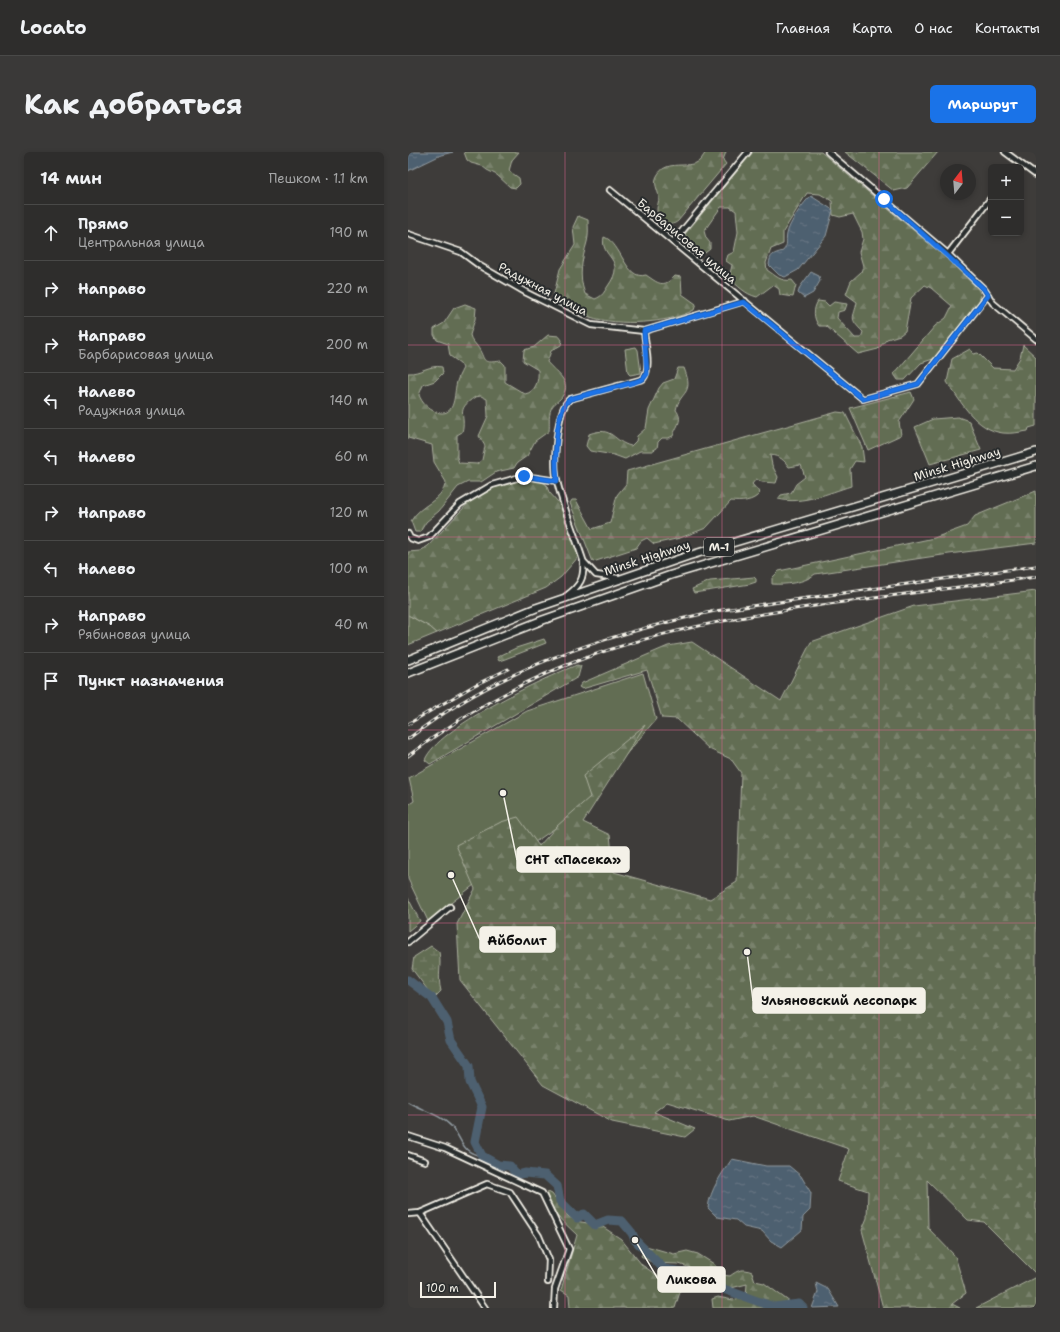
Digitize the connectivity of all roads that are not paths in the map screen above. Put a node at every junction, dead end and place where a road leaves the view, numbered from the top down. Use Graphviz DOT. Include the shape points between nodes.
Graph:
graph roads {
  1 [pos="748,152"];
  2 [pos="828,152"];
  3 [pos="1006,152"];
  4 [pos="1018,162"];
  5 [pos="1036,175"];
  6 [pos="610,190"];
  7 [pos="989,200"];
  8 [pos="408,234"];
  9 [pos="673,242"];
  10 [pos="948,254"];
  11 [pos="988,295"];
  12 [pos="744,302"];
  13 [pos="644,331"];
  14 [pos="1036,339"];
  15 [pos="1036,452"];
  16 [pos="1036,466"];
  17 [pos="557,481"];
  18 [pos="408,534"];
  19 [pos="583,560"];
  20 [pos="627,576"];
  21 [pos="561,599"];
  22 [pos="408,660"];
  23 [pos="408,673"];
  24 [pos="450,907"];
  25 [pos="408,942"];
  26 [pos="408,1136"];
  27 [pos="408,1155"];
  28 [pos="425,1161"];
  29 [pos="420,1213"];
  30 [pos="408,1214"];
  31 [pos="548,1282"];
  32 [pos="485,1308"];
  33 [pos="554,1308"];
  1 -- 9 [label="street"];
  2 -- 10 [label="street"];
  3 -- 4 [label="street"];
  4 -- 5 [label="street"];
  6 -- 9 [label="street, Барбарисовая улица"];
  7 -- 10 [label="street"];
  8 -- 13 [label="street, Радужная улица" via="461,252 527,293 591,325"];
  9 -- 12 [label="street, Барбарисовая улица"];
  10 -- 11 [label="street"];
  11 -- 12 [label="street, Барбарисовая улица" via="918,384 863,399"];
  11 -- 14 [label="street" via="993,303"];
  12 -- 13 [label="street, Радужная улица"];
  13 -- 17 [label="street" via="648,367 643,379 570,399 565,403 557,440"];
  15 -- 20 [label="highway, Minsk Highway / М-1"];
  16 -- 23 [label="highway, Minsk Highway / М-1" via="665,576"];
  17 -- 18 [label="street" via="524,476 492,485 460,504 429,537 418,541 410,538"];
  17 -- 19 [label="street"];
  19 -- 20 [label="street" via="596,576"];
  19 -- 21 [label="street" via="583,580 578,587"];
  20 -- 21 [label="highway, Minsk Highway / М-1"];
  21 -- 22 [label="highway, Minsk Highway / М-1"];
  24 -- 25 [label="street"];
  26 -- 33 [label="street" via="445,1148 542,1192 569,1249 555,1289"];
  27 -- 28 [label="street"];
  29 -- 30 [label="street"];
  29 -- 31 [label="street" via="487,1184 510,1192 539,1236 549,1260"];
  29 -- 32 [label="street"];
}
